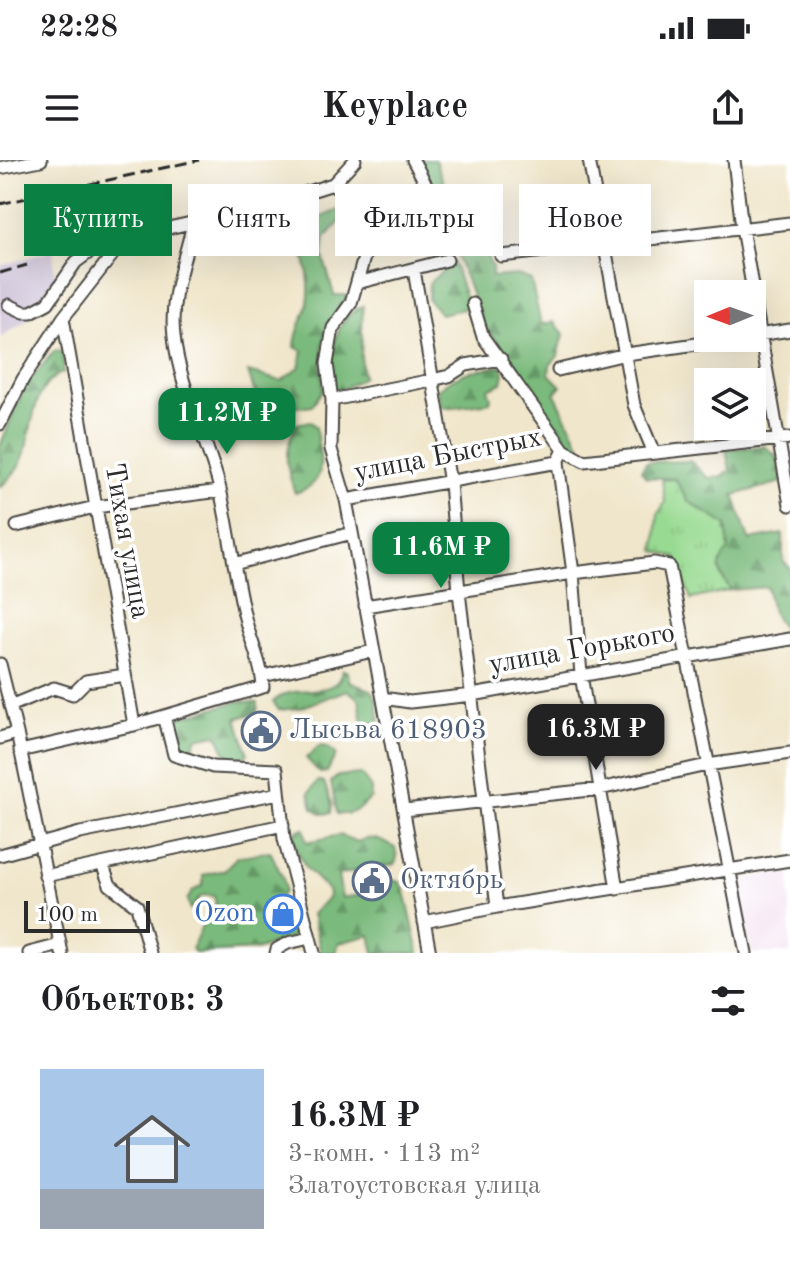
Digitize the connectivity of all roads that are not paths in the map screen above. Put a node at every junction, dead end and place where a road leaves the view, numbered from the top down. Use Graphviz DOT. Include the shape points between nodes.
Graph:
graph roads {
  1 [pos="41,160"];
  2 [pos="355,160"];
  3 [pos="413,160"];
  4 [pos="589,160"];
  5 [pos="734,160"];
  6 [pos="0,168"];
  7 [pos="333,184"];
  8 [pos="426,184"];
  9 [pos="594,184"];
  10 [pos="319,188"];
  11 [pos="790,223"];
  12 [pos="742,228"];
  13 [pos="651,239"];
  14 [pos="188,246"];
  15 [pos="83,256"];
  16 [pos="111,256"];
  17 [pos="608,256"];
  18 [pos="447,260"];
  19 [pos="414,270"];
  20 [pos="749,280"];
  21 [pos="357,283"];
  22 [pos="473,304"];
  23 [pos="9,305"];
  24 [pos="63,318"];
  25 [pos="790,330"];
  26 [pos="766,334"];
  27 [pos="694,344"];
  28 [pos="760,352"];
  29 [pos="626,354"];
  30 [pos="501,359"];
  31 [pos="558,370"];
  32 [pos="432,380"];
  33 [pos="332,400"];
  34 [pos="0,424"];
  35 [pos="784,439"];
  36 [pos="564,450"];
  37 [pos="654,453"];
  38 [pos="558,462"];
  39 [pos="450,483"];
  40 [pos="220,491"];
  41 [pos="346,500"];
  42 [pos="790,505"];
  43 [pos="95,507"];
  44 [pos="17,526"];
  45 [pos="352,533"];
  46 [pos="234,564"];
  47 [pos="573,573"];
  48 [pos="459,592"];
  49 [pos="365,606"];
  50 [pos="790,639"];
  51 [pos="373,651"];
  52 [pos="687,656"];
  53 [pos="0,664"];
  54 [pos="125,675"];
  55 [pos="581,675"];
  56 [pos="263,682"];
  57 [pos="472,695"];
  58 [pos="383,698"];
  59 [pos="10,706"];
  60 [pos="164,716"];
  61 [pos="134,725"];
  62 [pos="17,733"];
  63 [pos="0,738"];
  64 [pos="20,751"];
  65 [pos="790,753"];
  66 [pos="707,765"];
  67 [pos="600,789"];
  68 [pos="279,793"];
  69 [pos="484,800"];
  70 [pos="404,810"];
  71 [pos="283,825"];
  72 [pos="40,843"];
  73 [pos="0,855"];
  74 [pos="790,860"];
  75 [pos="102,864"];
  76 [pos="729,870"];
  77 [pos="45,876"];
  78 [pos="617,889"];
  79 [pos="497,907"];
  80 [pos="424,922"];
  81 [pos="310,938"];
  82 [pos="61,949"];
  83 [pos="29,953"];
  84 [pos="150,953"];
  85 [pos="276,953"];
  86 [pos="314,953"];
  87 [pos="430,953"];
  88 [pos="746,953"];
  1 -- 6 [label="street"];
  2 -- 7 [label="street"];
  3 -- 8 [label="street"];
  4 -- 9 [label="street"];
  5 -- 12 [label="street"];
  7 -- 10 [label="street"];
  7 -- 21 [label="street" via="361,217 365,254"];
  11 -- 12 [label="street"];
  12 -- 13 [label="street"];
  12 -- 20 [label="street"];
  14 -- 40 [label="street" via="173,295 174,338"];
  15 -- 23 [label="street" via="41,308 24,312"];
  16 -- 24 [label="street"];
  17 -- 29 [label="street"];
  18 -- 19 [label="street"];
  19 -- 21 [label="street"];
  19 -- 32 [label="street"];
  21 -- 33 [label="street" via="351,303 333,328 327,364"];
  22 -- 30 [label="street" via="483,337"];
  24 -- 34 [label="street"];
  24 -- 43 [label="street, Тихая улица"];
  25 -- 26 [label="street"];
  27 -- 29 [label="street"];
  28 -- 35 [label="street"];
  29 -- 31 [label="street"];
  29 -- 37 [label="street" via="634,405"];
  30 -- 32 [label="street" via="466,365"];
  30 -- 36 [label="street"];
  32 -- 33 [label="street"];
  32 -- 39 [label="street"];
  33 -- 41 [label="street" via="331,449"];
  35 -- 37 [label="street, улица Быстрых"];
  35 -- 42 [label="street"];
  36 -- 37 [label="street, улица Быстрых" via="584,461"];
  36 -- 38 [label="street, улица Быстрых"];
  38 -- 39 [label="street, улица Быстрых"];
  38 -- 47 [label="street"];
  39 -- 41 [label="street, улица Быстрых"];
  39 -- 48 [label="street"];
  40 -- 43 [label="street"];
  40 -- 46 [label="street"];
  41 -- 45 [label="street"];
  43 -- 44 [label="street"];
  43 -- 54 [label="street, Тихая улица"];
  45 -- 46 [label="street"];
  45 -- 49 [label="street"];
  46 -- 56 [label="street"];
  47 -- 48 [label="street"];
  47 -- 52 [label="street" via="654,563 669,566"];
  47 -- 55 [label="street"];
  48 -- 49 [label="street"];
  48 -- 57 [label="street"];
  49 -- 51 [label="street"];
  50 -- 52 [label="street, улица Горького"];
  51 -- 56 [label="street"];
  51 -- 58 [label="street"];
  52 -- 55 [label="street, улица Горького"];
  52 -- 66 [label="street"];
  53 -- 59 [label="street"];
  54 -- 59 [label="street" via="86,681 73,694 54,688"];
  54 -- 61 [label="street, Тихая улица"];
  55 -- 57 [label="street, улица Горького"];
  55 -- 67 [label="street"];
  56 -- 60 [label="street"];
  57 -- 58 [label="street, улица Горького" via="410,702"];
  57 -- 69 [label="street"];
  58 -- 70 [label="street"];
  59 -- 62 [label="street"];
  60 -- 61 [label="street"];
  60 -- 68 [label="street" via="174,755 213,767 277,770"];
  61 -- 64 [label="street"];
  62 -- 63 [label="street"];
  62 -- 64 [label="street"];
  64 -- 72 [label="street"];
  65 -- 66 [label="street"];
  66 -- 67 [label="street"];
  66 -- 76 [label="street"];
  67 -- 69 [label="street"];
  67 -- 78 [label="street"];
  68 -- 71 [label="street"];
  68 -- 72 [label="street"];
  69 -- 70 [label="street"];
  69 -- 79 [label="street"];
  70 -- 80 [label="street"];
  71 -- 75 [label="street"];
  71 -- 81 [label="street"];
  72 -- 73 [label="street"];
  72 -- 77 [label="street"];
  74 -- 76 [label="street"];
  75 -- 77 [label="street"];
  75 -- 84 [label="street" via="110,885 137,906"];
  76 -- 78 [label="street"];
  76 -- 88 [label="street"];
  77 -- 82 [label="street"];
  78 -- 79 [label="street"];
  79 -- 80 [label="street"];
  80 -- 87 [label="street"];
  81 -- 85 [label="street" via="288,943"];
  81 -- 86 [label="street"];
  82 -- 83 [label="street"];
}
